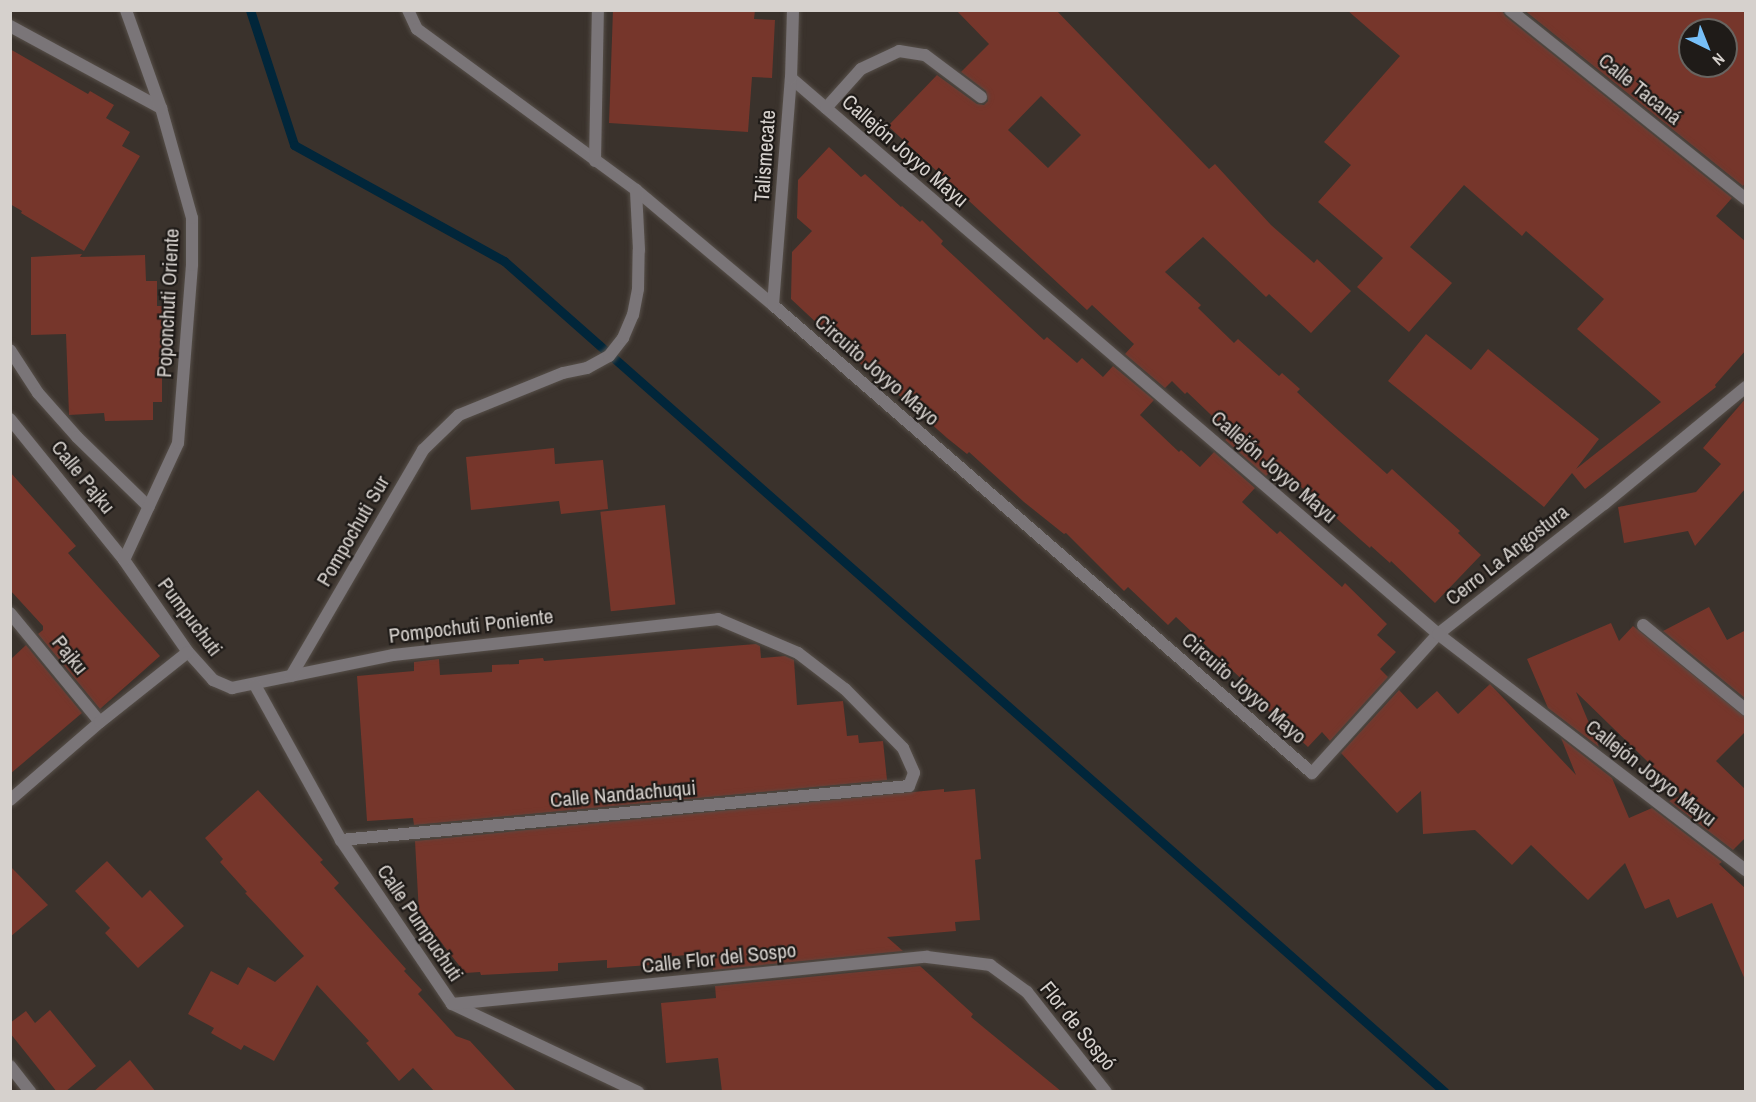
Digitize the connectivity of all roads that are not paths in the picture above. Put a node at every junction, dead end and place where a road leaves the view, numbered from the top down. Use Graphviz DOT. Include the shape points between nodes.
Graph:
graph roads {
  1 [pos="126,10"];
  2 [pos="408,10"];
  3 [pos="419,10"];
  4 [pos="598,10"];
  5 [pos="793,10"];
  6 [pos="1510,10"];
  7 [pos="10,26"];
  8 [pos="417,29"];
  9 [pos="791,78"];
  10 [pos="981,97"];
  11 [pos="161,108"];
  12 [pos="826,108"];
  13 [pos="595,161"];
  14 [pos="636,190"];
  15 [pos="1746,199"];
  16 [pos="773,305"];
  17 [pos="10,350"];
  18 [pos="1746,387"];
  19 [pos="10,419"];
  20 [pos="149,507"];
  21 [pos="124,560"];
  22 [pos="10,613"];
  23 [pos="1643,624"];
  24 [pos="1438,634"];
  25 [pos="188,652"];
  26 [pos="291,676"];
  27 [pos="255,685"];
  28 [pos="232,688"];
  29 [pos="1746,710"];
  30 [pos="100,722"];
  31 [pos="1312,773"];
  32 [pos="909,786"];
  33 [pos="10,800"];
  34 [pos="340,840"];
  35 [pos="1746,870"];
  36 [pos="990,965"];
  37 [pos="452,1004"];
  38 [pos="10,1066"];
  39 [pos="30,1092"];
  40 [pos="638,1092"];
  41 [pos="1106,1092"];
  1 -- 11 [label="street, Poponchuti Oriente"];
  2 -- 8 [label="street, Circuito Joyyo Mayo"];
  3 -- 8 [label="street"];
  4 -- 13 [label="street"];
  5 -- 9 [label="street, Talismecate"];
  6 -- 15 [label="street, Calle Tacaná"];
  7 -- 11 [label="street"];
  8 -- 13 [label="street, Circuito Joyyo Mayo"];
  9 -- 12 [label="street, Callejón Joyyo Mayu"];
  9 -- 16 [label="street, Talismecate"];
  10 -- 12 [label="street" via="926,55 899,51 861,69"];
  11 -- 20 [label="street, Poponchuti Oriente" via="192,218 192,265 178,443"];
  12 -- 24 [label="street, Callejón Joyyo Mayu"];
  13 -- 14 [label="street, Circuito Joyyo Mayo"];
  14 -- 16 [label="street, Circuito Joyyo Mayo"];
  14 -- 26 [label="street, Pompochuti Sur" via="638,289 623,338 609,356 587,368 563,373 459,415 423,450"];
  16 -- 31 [label="street, Circuito Joyyo Mayo"];
  17 -- 20 [label="street" via="38,393"];
  18 -- 24 [label="street, Cerro La Angostura"];
  19 -- 21 [label="street, Calle Pajku"];
  20 -- 21 [label="street, Poponchuti Oriente"];
  21 -- 25 [label="street, Pumpuchuti"];
  22 -- 30 [label="street, Pajku"];
  23 -- 29 [label="street"];
  24 -- 31 [label="street, Cerro La Angostura"];
  24 -- 35 [label="street, Callejón Joyyo Mayu"];
  25 -- 28 [label="street, Pumpuchuti" via="213,680"];
  25 -- 30 [label="street"];
  26 -- 27 [label="street, Pompochuti Poniente"];
  26 -- 32 [label="street, Pompochuti Poniente" via="393,655 717,619 798,653 845,689 903,748 915,773"];
  27 -- 28 [label="street, Pompochuti Poniente"];
  27 -- 34 [label="street, Calle Pumpuchuti"];
  30 -- 33 [label="street"];
  32 -- 34 [label="street, Calle Nandachuqui"];
  34 -- 37 [label="street, Calle Pumpuchuti"];
  36 -- 37 [label="street, Calle Flor del Sospo" via="927,957"];
  36 -- 41 [label="street, Flor de Sospó" via="1027,992"];
  37 -- 40 [label="street, Calle Pumpuchuti"];
  38 -- 39 [label="street"];
}
